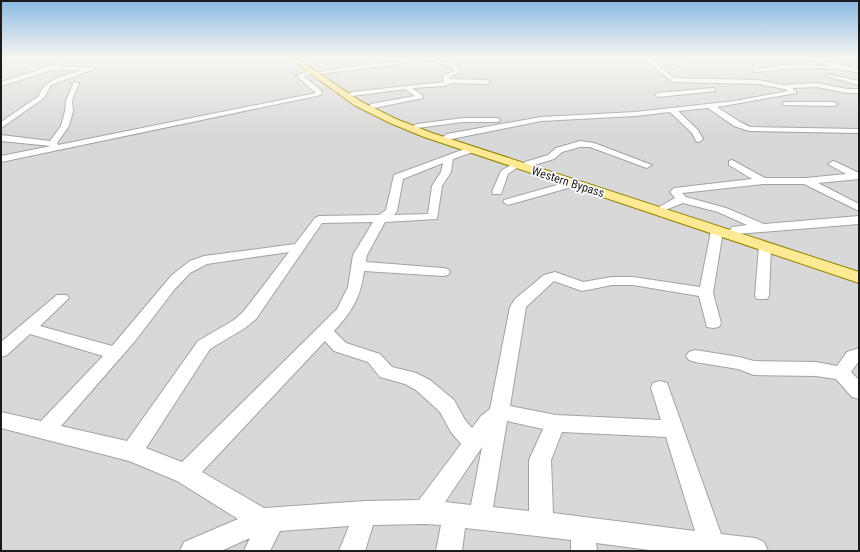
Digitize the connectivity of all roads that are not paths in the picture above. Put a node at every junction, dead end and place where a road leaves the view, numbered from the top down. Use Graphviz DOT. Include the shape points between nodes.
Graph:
graph roads {
  1 [pos="53,83"];
  2 [pos="76,83"];
  3 [pos="308,83"];
  4 [pos="329,83"];
  5 [pos="334,83"];
  6 [pos="445,83"];
  7 [pos="708,83"];
  8 [pos="762,83"];
  9 [pos="406,87"];
  10 [pos="664,87"];
  11 [pos="784,87"];
  12 [pos="694,91"];
  13 [pos="859,91"];
  14 [pos="681,93"];
  15 [pos="352,94"];
  16 [pos="658,95"];
  17 [pos="762,97"];
  18 [pos="785,104"];
  19 [pos="805,104"];
  20 [pos="834,104"];
  21 [pos="374,106"];
  22 [pos="712,106"];
  23 [pos="672,110"];
  24 [pos="484,120"];
  25 [pos="524,121"];
  26 [pos="1,126"];
  27 [pos="417,126"];
  28 [pos="486,129"];
  29 [pos="859,131"];
  30 [pos="447,137"];
  31 [pos="1,138"];
  32 [pos="699,138"];
  33 [pos="52,144"];
  34 [pos="66,147"];
  35 [pos="470,150"];
  36 [pos="449,158"];
  37 [pos="1,159"];
  38 [pos="528,161"];
  39 [pos="732,163"];
  40 [pos="833,164"];
  41 [pos="647,165"];
  42 [pos="858,176"];
  43 [pos="763,181"];
  44 [pos="806,181"];
  45 [pos="571,184"];
  46 [pos="591,187"];
  47 [pos="497,192"];
  48 [pos="682,199"];
  49 [pos="508,202"];
  50 [pos="665,207"];
  51 [pos="859,208"];
  52 [pos="381,219"];
  53 [pos="859,220"];
  54 [pos="760,227"];
  55 [pos="736,230"];
  56 [pos="717,231"];
  57 [pos="765,246"];
  58 [pos="298,247"];
  59 [pos="358,266"];
  60 [pos="859,270"];
  61 [pos="443,272"];
  62 [pos="859,278"];
  63 [pos="706,293"];
  64 [pos="762,296"];
  65 [pos="62,298"];
  66 [pos="713,323"];
  67 [pos="27,328"];
  68 [pos="325,331"];
  69 [pos="1,351"];
  70 [pos="115,353"];
  71 [pos="859,354"];
  72 [pos="695,356"];
  73 [pos="841,373"];
  74 [pos="660,388"];
  75 [pos="859,392"];
  76 [pos="500,412"];
  77 [pos="1,420"];
  78 [pos="556,423"];
  79 [pos="45,430"];
  80 [pos="674,430"];
  81 [pos="473,443"];
  82 [pos="132,452"];
  83 [pos="185,474"];
  84 [pos="425,512"];
  85 [pos="365,513"];
  86 [pos="455,514"];
  87 [pos="480,517"];
  88 [pos="268,520"];
  89 [pos="540,524"];
  90 [pos="583,540"];
  91 [pos="712,545"];
  92 [pos="193,551"];
  93 [pos="257,551"];
  94 [pos="352,551"];
  95 [pos="449,551"];
  96 [pos="755,551"];
  1 -- 26 [label="street" via="44,90 42,96"];
  2 -- 33 [label="street" via="69,101 65,126"];
  3 -- 34 [label="street" via="320,92 319,94"];
  4 -- 35 [label="main road, Western Bypass" via="372,111"];
  5 -- 15 [label="main road, Western Bypass"];
  6 -- 9 [label="street"];
  7 -- 12 [label="street" via="717,89"];
  8 -- 11 [label="street"];
  9 -- 15 [label="street"];
  9 -- 21 [label="street" via="421,97"];
  10 -- 12 [label="street" via="681,86"];
  11 -- 13 [label="street" via="817,85"];
  11 -- 17 [label="street" via="794,92"];
  12 -- 14 [label="street"];
  14 -- 16 [label="street"];
  14 -- 22 [label="street"];
  15 -- 21 [label="main road, Western Bypass"];
  17 -- 18 [label="street"];
  17 -- 22 [label="street"];
  18 -- 19 [label="street"];
  18 -- 19 [label="street" via="795,107"];
  19 -- 20 [label="street"];
  21 -- 27 [label="main road, Western Bypass"];
  22 -- 23 [label="street"];
  22 -- 29 [label="street" via="737,124 749,129"];
  23 -- 25 [label="street"];
  23 -- 32 [label="street"];
  24 -- 25 [label="street"];
  24 -- 27 [label="street"];
  24 -- 28 [label="street"];
  25 -- 28 [label="street"];
  27 -- 30 [label="main road, Western Bypass"];
  28 -- 30 [label="street"];
  30 -- 38 [label="main road, Western Bypass"];
  31 -- 33 [label="street"];
  33 -- 34 [label="street"];
  34 -- 37 [label="street"];
  35 -- 36 [label="street"];
  35 -- 38 [label="main road, Western Bypass"];
  36 -- 52 [label="street" via="398,176 391,211"];
  36 -- 52 [label="street" via="446,172 437,186 433,218"];
  38 -- 41 [label="street" via="551,157 560,150 576,145 585,145"];
  38 -- 45 [label="main road, Western Bypass"];
  38 -- 46 [label="main road, Western Bypass"];
  38 -- 47 [label="street" via="504,173"];
  39 -- 43 [label="street"];
  40 -- 42 [label="street"];
  42 -- 44 [label="street"];
  43 -- 44 [label="street"];
  43 -- 48 [label="street" via="676,191"];
  44 -- 51 [label="street"];
  45 -- 46 [label="main road, Western Bypass"];
  45 -- 49 [label="street"];
  46 -- 50 [label="main road, Western Bypass"];
  46 -- 56 [label="main road, Western Bypass"];
  48 -- 50 [label="street"];
  48 -- 54 [label="street" via="722,210"];
  50 -- 55 [label="main road, Western Bypass"];
  52 -- 58 [label="street" via="321,219"];
  52 -- 59 [label="street" via="360,255"];
  53 -- 54 [label="street"];
  54 -- 55 [label="street"];
  55 -- 60 [label="main road, Western Bypass"];
  56 -- 57 [label="main road, Western Bypass"];
  56 -- 63 [label="street"];
  57 -- 62 [label="main road, Western Bypass"];
  57 -- 64 [label="street"];
  58 -- 70 [label="street" via="194,263 171,285"];
  58 -- 82 [label="street" via="247,319 211,339 204,346"];
  59 -- 61 [label="street"];
  59 -- 68 [label="street" via="351,298 343,312"];
  63 -- 66 [label="street"];
  63 -- 76 [label="street" via="632,281 612,281 582,287 555,276 549,278 520,302 518,307"];
  65 -- 67 [label="street"];
  67 -- 69 [label="street"];
  67 -- 70 [label="street"];
  68 -- 81 [label="street" via="340,347 374,358 386,372 410,378 423,385 447,406 458,426"];
  68 -- 83 [label="street"];
  70 -- 79 [label="street"];
  71 -- 73 [label="street" via="853,356"];
  72 -- 73 [label="street" via="754,368 816,369"];
  73 -- 75 [label="street"];
  74 -- 80 [label="street"];
  76 -- 78 [label="street"];
  76 -- 81 [label="street" via="488,422"];
  76 -- 87 [label="street"];
  77 -- 79 [label="street"];
  78 -- 80 [label="street"];
  78 -- 89 [label="street" via="540,460"];
  79 -- 82 [label="street"];
  80 -- 91 [label="street"];
  81 -- 84 [label="street"];
  82 -- 83 [label="street"];
  83 -- 88 [label="street"];
  84 -- 85 [label="street"];
  84 -- 86 [label="street"];
  85 -- 88 [label="street"];
  85 -- 94 [label="street"];
  86 -- 87 [label="street"];
  86 -- 95 [label="street"];
  87 -- 89 [label="street"];
  88 -- 92 [label="street"];
  88 -- 93 [label="street"];
  89 -- 90 [label="street"];
  90 -- 91 [label="street"];
  91 -- 96 [label="street"];
}
